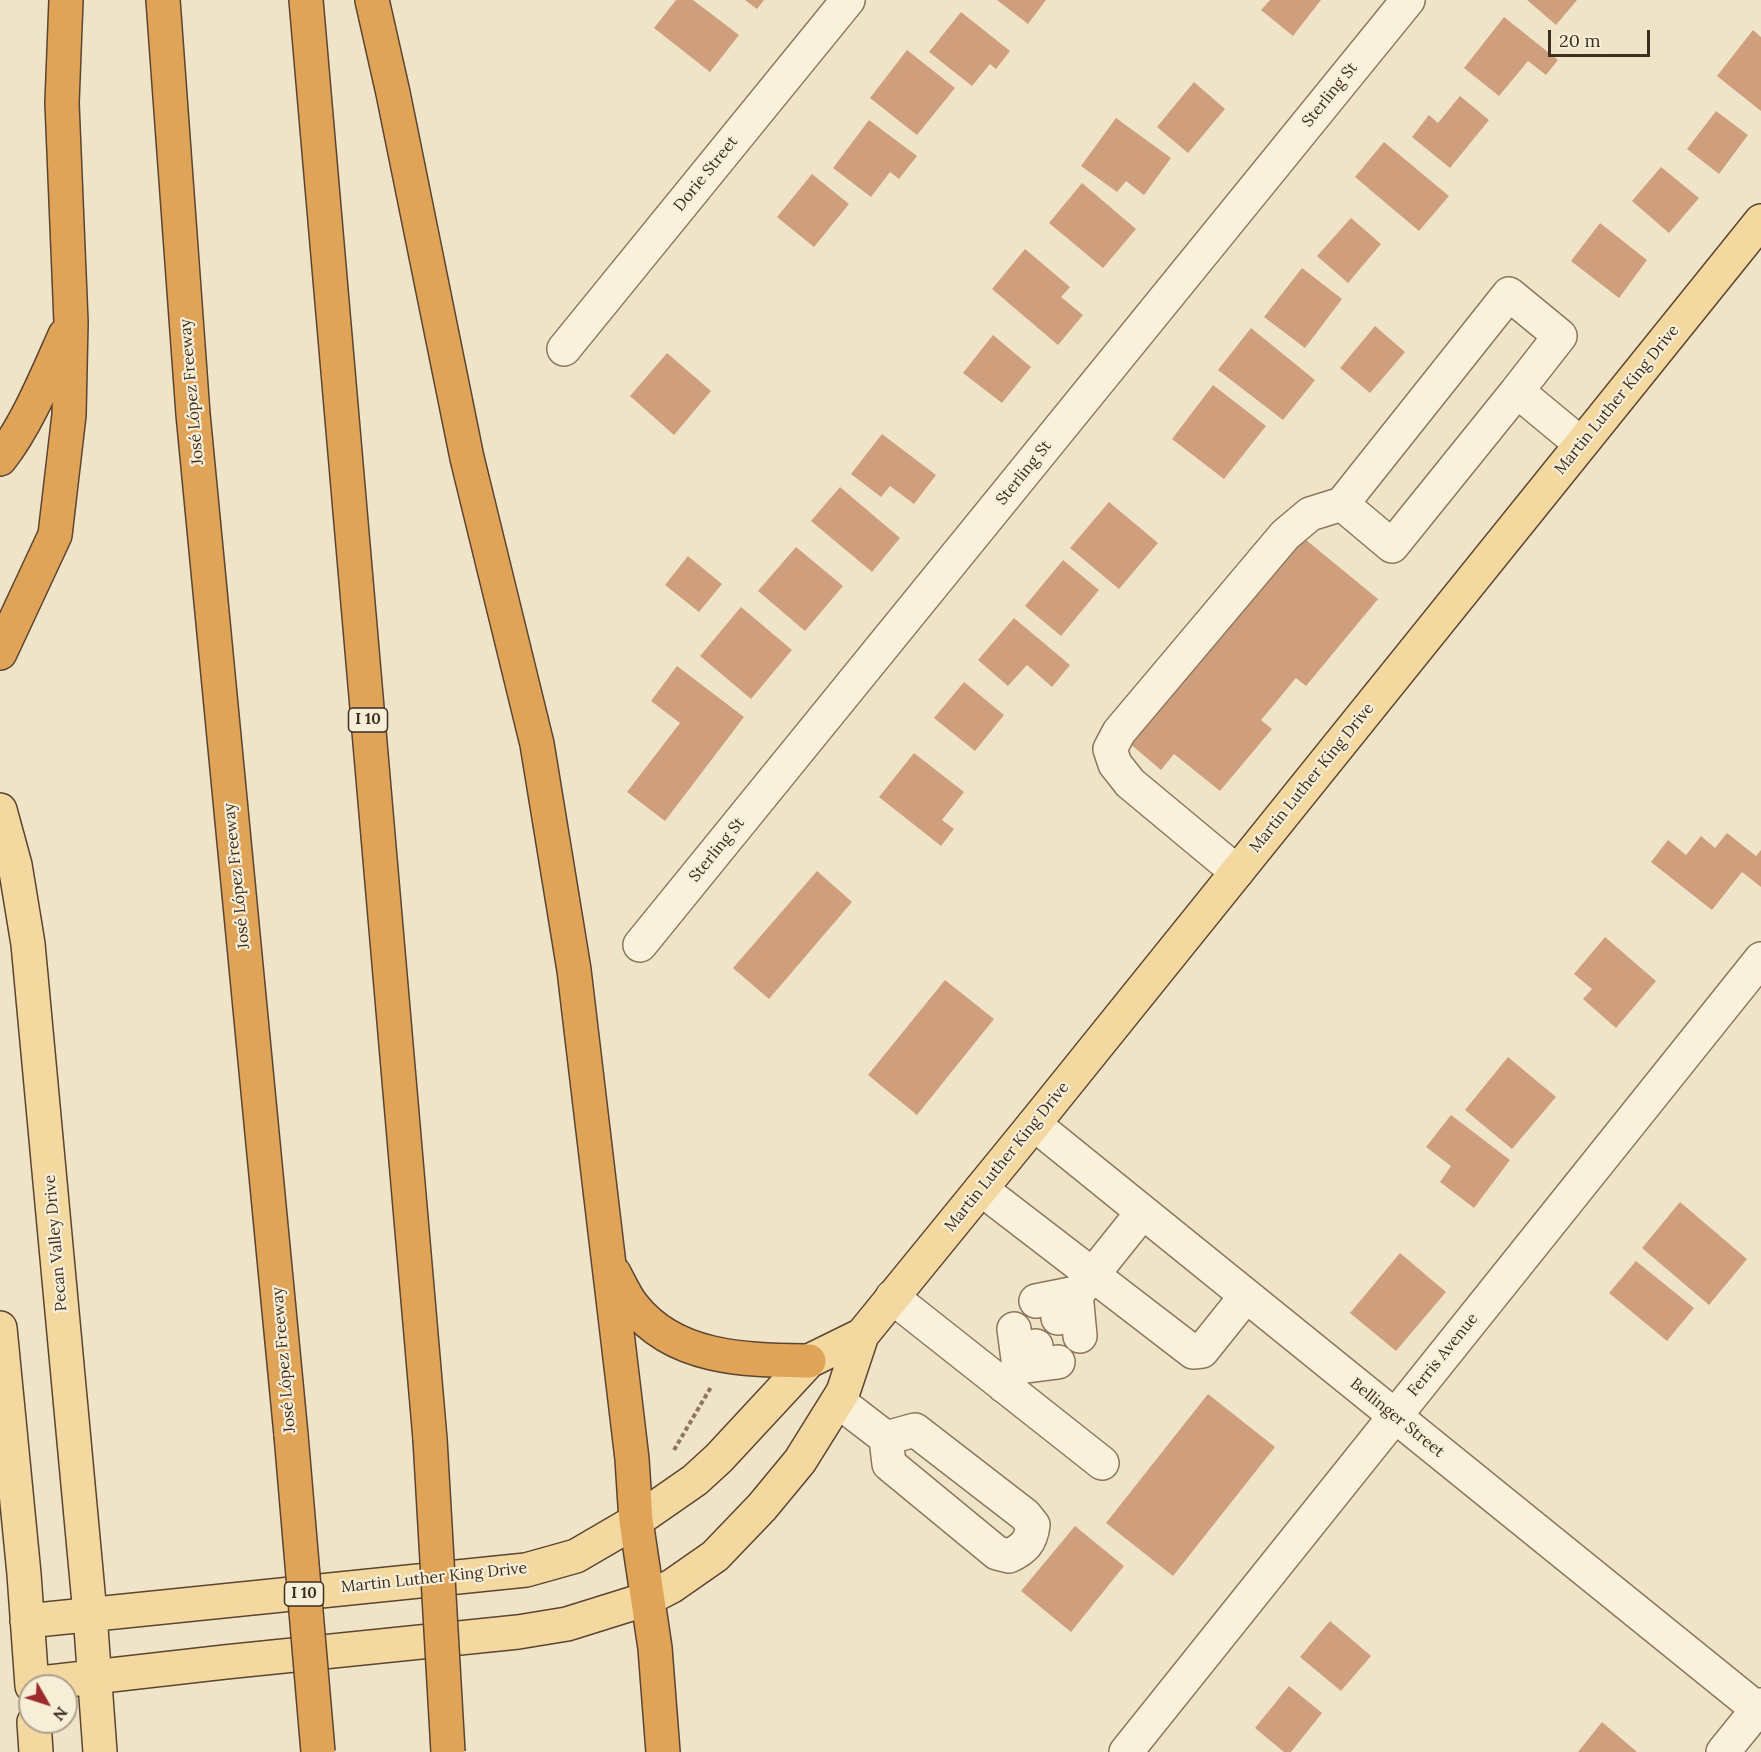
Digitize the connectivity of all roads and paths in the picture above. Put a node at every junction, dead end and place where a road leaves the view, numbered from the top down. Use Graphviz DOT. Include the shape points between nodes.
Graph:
graph roads {
  1 [pos="66,0"];
  2 [pos="164,0"];
  3 [pos="306,0"];
  4 [pos="372,0"];
  5 [pos="848,0"];
  6 [pos="1407,0"];
  7 [pos="1761,221"];
  8 [pos="71,322"];
  9 [pos="564,349"];
  10 [pos="1517,391"];
  11 [pos="1581,444"];
  12 [pos="0,459"];
  13 [pos="1342,504"];
  14 [pos="0,653"];
  15 [pos="0,810"];
  16 [pos="1237,872"];
  17 [pos="640,945"];
  18 [pos="1761,959"];
  19 [pos="1034,1124"];
  20 [pos="981,1189"];
  21 [pos="1142,1213"];
  22 [pos="610,1266"];
  23 [pos="1246,1296"];
  24 [pos="892,1298"];
  25 [pos="1068,1304"];
  26 [pos="0,1328"];
  27 [pos="862,1335"];
  28 [pos="809,1361"];
  29 [pos="712,1386"];
  30 [pos="838,1401"];
  31 [pos="1394,1416"];
  32 [pos="886,1438"];
  33 [pos="671,1457"];
  34 [pos="1102,1463"];
  35 [pos="636,1521"];
  36 [pos="647,1599"];
  37 [pos="90,1614"];
  38 [pos="27,1621"];
  39 [pos="31,1674"];
  40 [pos="95,1678"];
  41 [pos="78,1680"];
  42 [pos="1760,1709"];
  43 [pos="35,1734"];
  44 [pos="36,1752"];
  45 [pos="100,1752"];
  46 [pos="318,1752"];
  47 [pos="448,1752"];
  48 [pos="663,1752"];
  49 [pos="1126,1752"];
  50 [pos="1723,1752"];
  1 -- 8 [label="highway" via="62,103"];
  2 -- 46 [label="highway, José López Freeway / I 10, bridge" via="192,414"];
  3 -- 47 [label="highway, I 10, bridge" via="430,1439"];
  4 -- 22 [label="highway" via="467,459 537,744 574,970"];
  5 -- 9 [label="street, Dorie Street"];
  6 -- 17 [label="street, Sterling St"];
  7 -- 11 [label="main road, Martin Luther King Drive"];
  8 -- 12 [label="highway" via="43,384"];
  8 -- 14 [label="highway" via="69,415 55,536"];
  10 -- 11 [label="street"];
  10 -- 13 [label="street" via="1392,546"];
  10 -- 13 [label="street" via="1560,336 1509,294"];
  11 -- 16 [label="main road, Martin Luther King Drive"];
  13 -- 16 [label="street" via="1310,514 1285,535 1119,732 1110,749 1115,764 1130,783"];
  15 -- 37 [label="main road, Pecan Valley Drive" via="15,865 28,944"];
  16 -- 19 [label="main road, Martin Luther King Drive"];
  18 -- 31 [label="street, Ferris Avenue"];
  19 -- 20 [label="main road, Martin Luther King Drive"];
  19 -- 21 [label="street, Bellinger Street"];
  20 -- 24 [label="main road, Martin Luther King Drive"];
  20 -- 25 [label="street"];
  21 -- 23 [label="street, Bellinger Street"];
  21 -- 25 [label="street"];
  22 -- 28 [label="highway" via="633,1306 660,1332 723,1357"];
  22 -- 35 [label="highway"];
  23 -- 25 [label="street" via="1202,1351 1193,1352"];
  23 -- 31 [label="street, Bellinger Street"];
  24 -- 27 [label="main road, Martin Luther King Drive"];
  24 -- 34 [label="street" via="1026,1358"];
  26 -- 38 [label="main road"];
  27 -- 28 [label="main road, Martin Luther King Drive"];
  27 -- 30 [label="main road, Martin Luther King Drive"];
  28 -- 35 [label="main road, Martin Luther King Drive" via="720,1458"];
  29 -- 33 [label="path"];
  30 -- 32 [label="street"];
  30 -- 36 [label="main road, Martin Luther King Drive" via="800,1461 723,1548 672,1586"];
  31 -- 42 [label="street, Bellinger Street"];
  31 -- 49 [label="street, Ferris Avenue"];
  35 -- 36 [label="highway"];
  35 -- 37 [label="main road, Martin Luther King Drive" via="576,1556 526,1570"];
  36 -- 40 [label="main road, Martin Luther King Drive" via="567,1624 524,1632"];
  36 -- 48 [label="highway"];
  37 -- 38 [label="main road, Martin Luther King Drive"];
  37 -- 40 [label="main road, Pecan Valley Drive"];
  38 -- 39 [label="main road, Martin Luther King Drive"];
  40 -- 41 [label="main road, Martin Luther King Drive"];
  40 -- 45 [label="main road"];
  42 -- 50 [label="street"];
  43 -- 44 [label="main road"];
}
